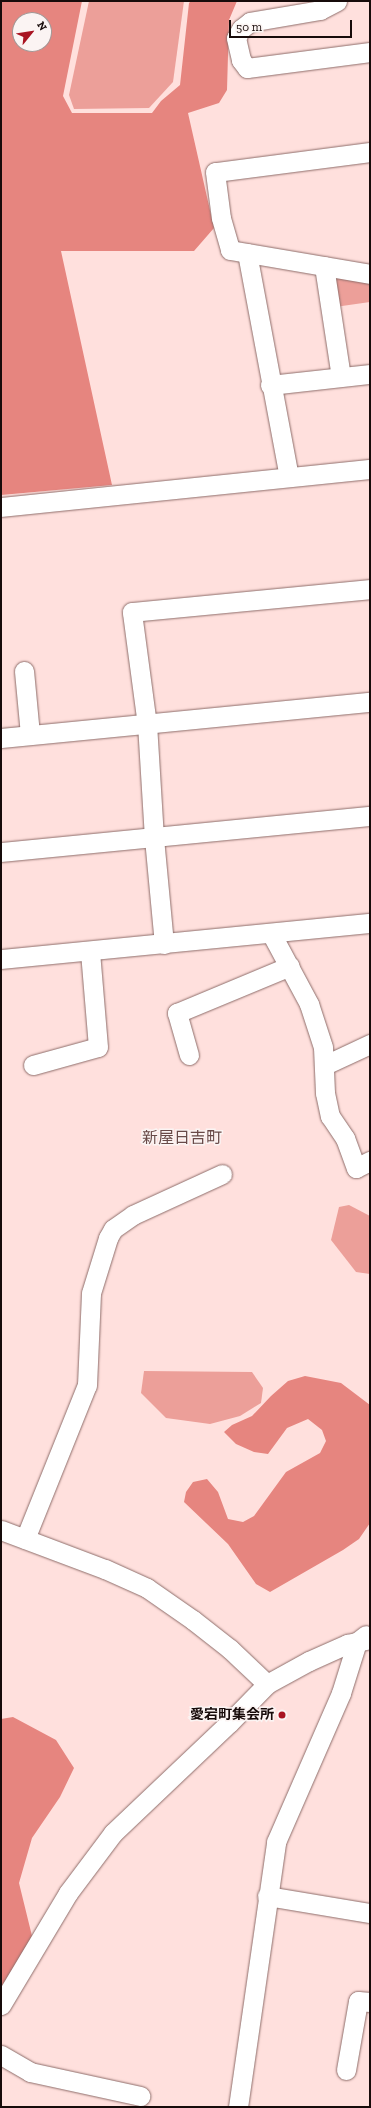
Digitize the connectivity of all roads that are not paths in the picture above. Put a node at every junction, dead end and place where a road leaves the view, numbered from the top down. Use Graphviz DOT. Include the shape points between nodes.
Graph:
graph roads {
  1 [pos="337,1"];
  2 [pos="370,52"];
  3 [pos="370,152"];
  4 [pos="247,253"];
  5 [pos="324,266"];
  6 [pos="370,274"];
  7 [pos="370,374"];
  8 [pos="341,377"];
  9 [pos="270,385"];
  10 [pos="370,469"];
  11 [pos="289,477"];
  12 [pos="1,507"];
  13 [pos="370,589"];
  14 [pos="24,671"];
  15 [pos="370,702"];
  16 [pos="147,725"];
  17 [pos="30,735"];
  18 [pos="1,738"];
  19 [pos="370,816"];
  20 [pos="154,838"];
  21 [pos="1,852"];
  22 [pos="370,923"];
  23 [pos="271,933"];
  24 [pos="164,944"];
  25 [pos="90,952"];
  26 [pos="1,959"];
  27 [pos="290,966"];
  28 [pos="370,1044"];
  29 [pos="188,1055"];
  30 [pos="33,1065"];
  31 [pos="325,1065"];
  32 [pos="370,1162"];
  33 [pos="222,1174"];
  34 [pos="1,1530"];
  35 [pos="25,1539"];
  36 [pos="366,1637"];
  37 [pos="267,1684"];
  38 [pos="267,1896"];
  39 [pos="370,1913"];
  40 [pos="370,2002"];
  41 [pos="1,2005"];
  42 [pos="1,2055"];
  43 [pos="346,2070"];
  44 [pos="140,2096"];
  45 [pos="238,2107"];
  1 -- 2 [label="street" via="320,10 250,22 241,29 236,38 241,60 247,68"];
  3 -- 4 [label="street" via="215,172 221,218 230,250"];
  4 -- 5 [label="street"];
  4 -- 9 [label="street"];
  5 -- 6 [label="street"];
  5 -- 8 [label="street"];
  7 -- 8 [label="street"];
  8 -- 9 [label="street"];
  9 -- 11 [label="street"];
  10 -- 11 [label="street"];
  11 -- 12 [label="street"];
  13 -- 16 [label="street" via="132,612"];
  14 -- 17 [label="street"];
  15 -- 16 [label="street"];
  16 -- 17 [label="street"];
  16 -- 20 [label="street"];
  17 -- 18 [label="street"];
  19 -- 20 [label="street"];
  20 -- 21 [label="street"];
  20 -- 24 [label="street"];
  22 -- 23 [label="street"];
  23 -- 24 [label="street"];
  23 -- 27 [label="street"];
  24 -- 25 [label="street"];
  25 -- 26 [label="street"];
  25 -- 30 [label="street" via="98,1048"];
  27 -- 29 [label="street" via="177,1013"];
  27 -- 31 [label="street" via="310,1004 323,1047"];
  28 -- 31 [label="street"];
  31 -- 32 [label="street" via="325,1093 330,1116 345,1138 356,1168"];
  33 -- 35 [label="street" via="133,1215 113,1229 108,1238 91,1293 87,1385"];
  34 -- 35 [label="street"];
  35 -- 37 [label="street" via="147,1588 230,1649"];
  36 -- 37 [label="street" via="309,1661"];
  36 -- 38 [label="street" via="276,1842"];
  37 -- 41 [label="street" via="113,1833 68,1893"];
  38 -- 39 [label="street"];
  38 -- 45 [label="street"];
  40 -- 43 [label="street" via="358,2000"];
  42 -- 44 [label="street" via="30,2072"];
}
